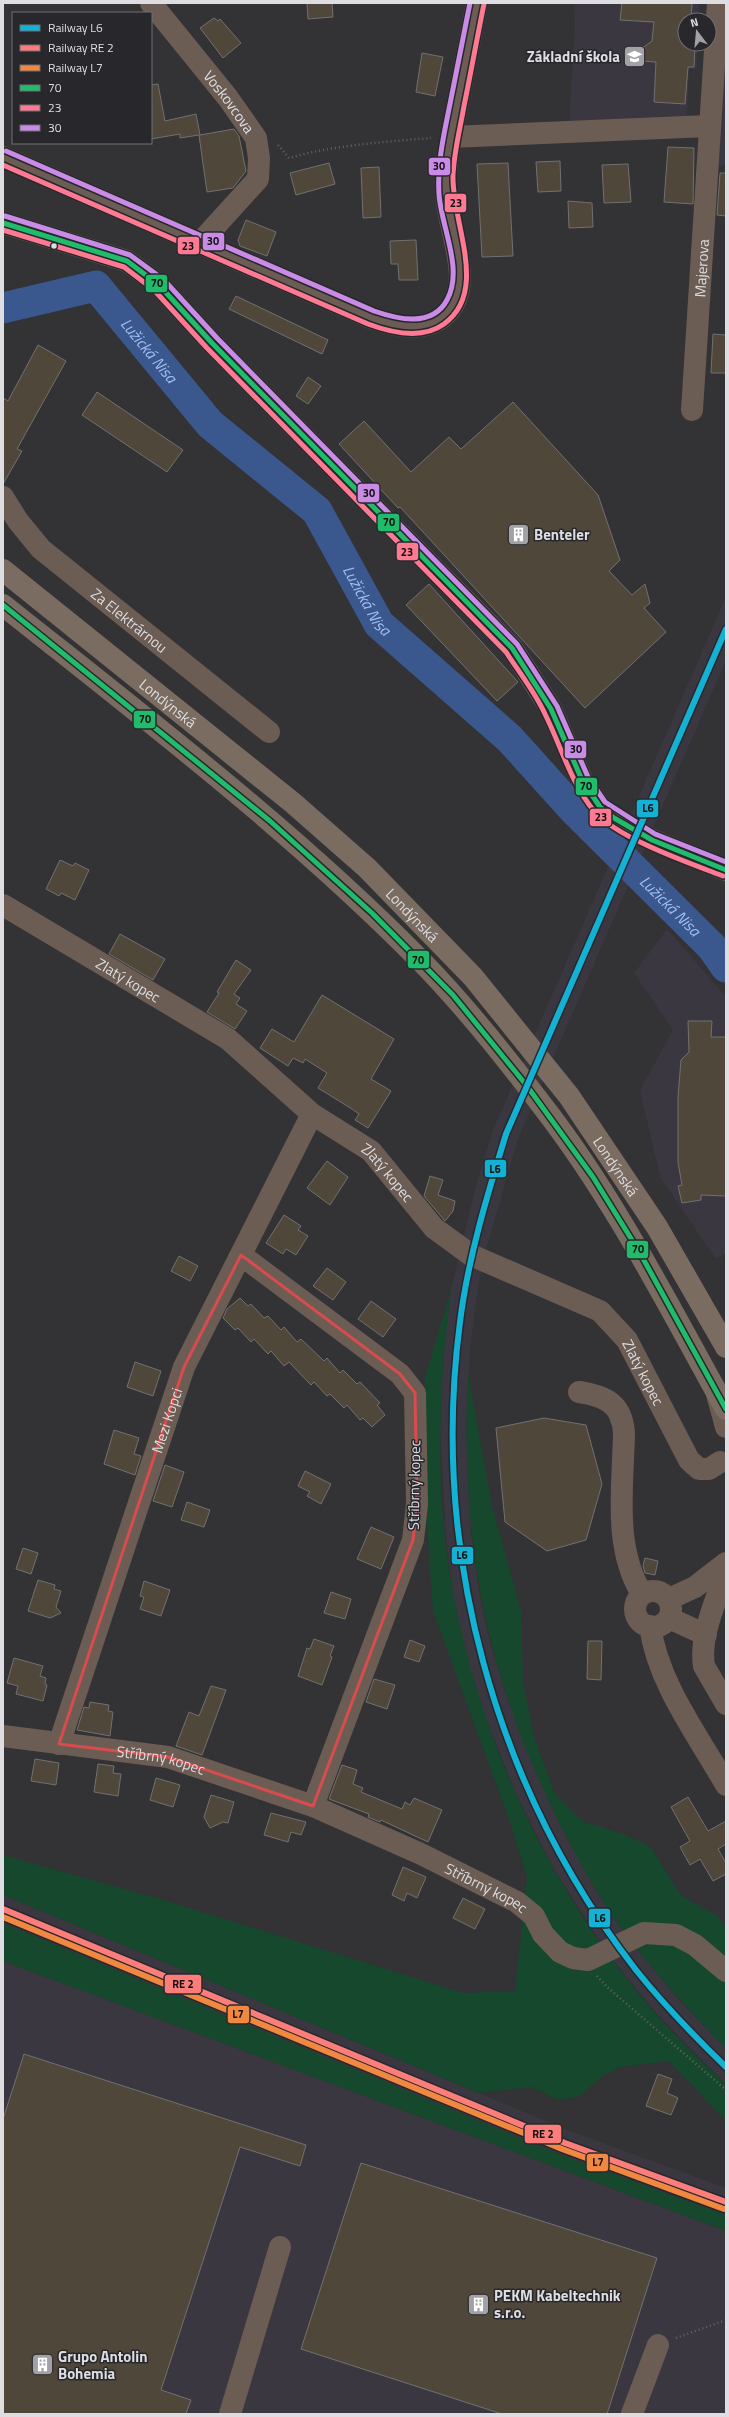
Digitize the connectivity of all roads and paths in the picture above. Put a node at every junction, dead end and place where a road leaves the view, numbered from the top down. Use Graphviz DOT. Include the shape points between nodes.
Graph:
graph roads {
  1 [pos="151,3"];
  2 [pos="477,3"];
  3 [pos="718,3"];
  4 [pos="709,126"];
  5 [pos="452,137"];
  6 [pos="275,141"];
  7 [pos="3,157"];
  8 [pos="3,223"];
  9 [pos="199,244"];
  10 [pos="692,410"];
  11 [pos="3,497"];
  12 [pos="3,570"];
  13 [pos="3,605"];
  14 [pos="269,732"];
  15 [pos="726,870"];
  16 [pos="3,905"];
  17 [pos="312,1114"];
  18 [pos="241,1255"];
  19 [pos="726,1347"];
  20 [pos="579,1392"];
  21 [pos="722,1402"];
  22 [pos="726,1427"];
  23 [pos="720,1462"];
  24 [pos="726,1563"];
  25 [pos="726,1570"];
  26 [pos="642,1594"];
  27 [pos="663,1615"];
  28 [pos="706,1635"];
  29 [pos="726,1704"];
  30 [pos="3,1736"];
  31 [pos="59,1744"];
  32 [pos="726,1785"];
  33 [pos="313,1806"];
  34 [pos="726,1971"];
  35 [pos="600,1981"];
  36 [pos="726,2090"];
  37 [pos="280,2247"];
  38 [pos="726,2320"];
  39 [pos="658,2345"];
  40 [pos="230,2414"];
  41 [pos="632,2414"];
  1 -- 9 [label="street, Voskovcova" via="228,98 256,138 259,158 258,180"];
  2 -- 5 [label="street"];
  3 -- 4 [label="street, Majerova"];
  4 -- 5 [label="street"];
  4 -- 10 [label="street, Majerova"];
  5 -- 6 [label="path" via="377,142 316,151 289,158"];
  5 -- 9 [label="street" via="446,194 450,225 459,260 460,287 449,311 429,324 400,328 371,318"];
  7 -- 9 [label="street"];
  8 -- 15 [label="street" via="127,261 159,285 212,343 512,648 551,710 582,780 600,807 652,840"];
  11 -- 14 [label="street, Za Elektrárnou" via="18,521 41,549"];
  12 -- 19 [label="highway, Londýnská" via="293,803 367,868 473,977 569,1096 657,1227"];
  13 -- 21 [label="highway, Londýnská" via="261,813 318,862 422,962 543,1106 612,1205 666,1297"];
  16 -- 17 [label="street, Zlatý kopec" via="228,1039"];
  17 -- 18 [label="street, Mezi Kopci"];
  17 -- 23 [label="street, Zlatý kopec" via="371,1151 434,1228 471,1254 600,1311 627,1340 689,1460 699,1469 709,1469"];
  18 -- 31 [label="street, Mezi Kopci" via="184,1367"];
  18 -- 33 [label="street, Stříbrný kopec" via="400,1374 415,1394 417,1504 413,1540"];
  20 -- 26 [label="street" via="603,1397 616,1408 622,1419 623,1543 629,1570"];
  21 -- 22 [label="street"];
  24 -- 27 [label="street"];
  25 -- 28 [label="street"];
  26 -- 27 [label="street" via="654,1590 660,1592"];
  26 -- 27 [label="street" via="635,1605 635,1612 641,1622"];
  27 -- 28 [label="street"];
  27 -- 32 [label="street" via="652,1643 666,1681"];
  28 -- 29 [label="street" via="704,1666"];
  30 -- 31 [label="street, Stříbrný kopec"];
  31 -- 33 [label="street, Stříbrný kopec" via="168,1756"];
  33 -- 34 [label="street, Stříbrný kopec" via="421,1854 517,1902 534,1916 542,1934 560,1952 573,1958 588,1960 644,1933 676,1935 695,1945"];
  35 -- 36 [label="path"];
  37 -- 40 [label="street"];
  38 -- 39 [label="path" via="706,2325"];
  39 -- 41 [label="street"];
}
